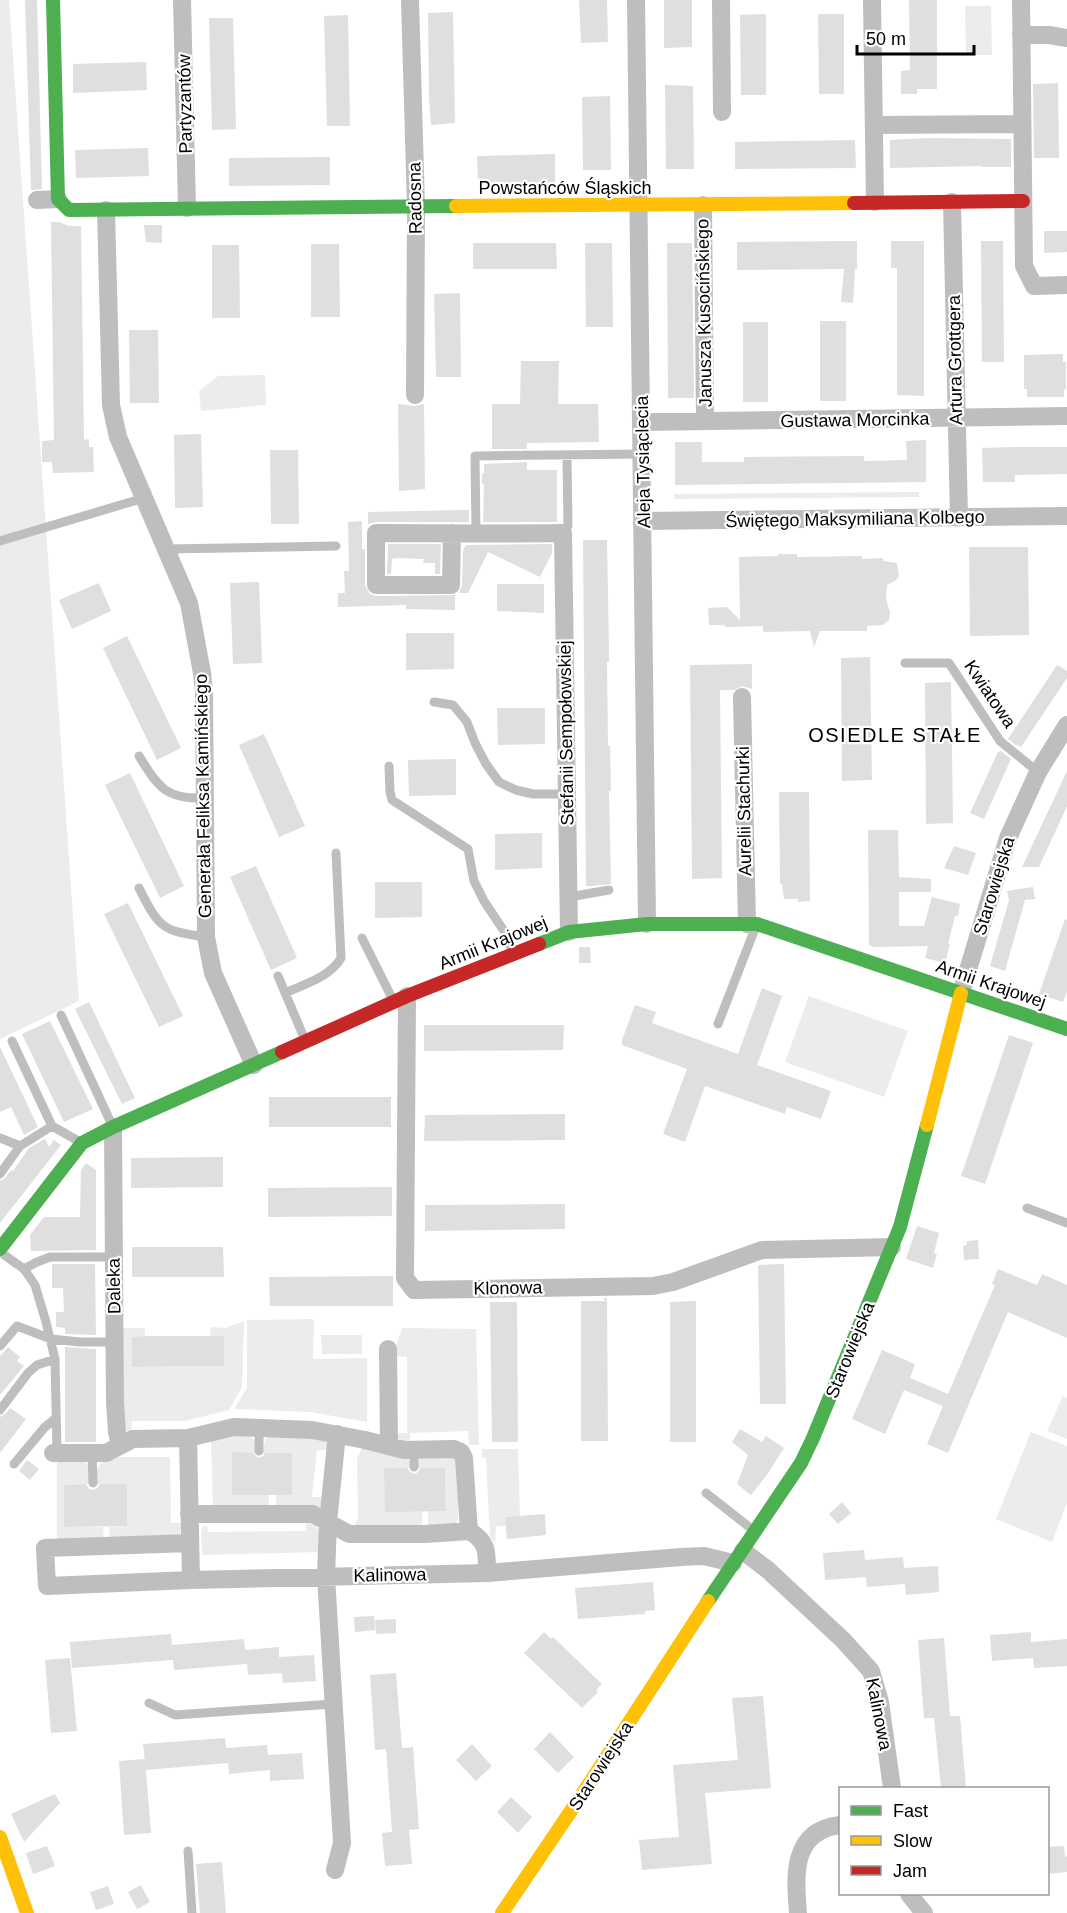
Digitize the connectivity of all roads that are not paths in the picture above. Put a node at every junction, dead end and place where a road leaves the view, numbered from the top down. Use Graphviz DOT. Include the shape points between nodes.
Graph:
graph roads {
  1 [pos="53,0"];
  2 [pos="182,0"];
  3 [pos="411,0"];
  4 [pos="636,0"];
  5 [pos="721,0"];
  6 [pos="872,0"];
  7 [pos="1021,0"];
  8 [pos="1021,35"];
  9 [pos="1067,38"];
  10 [pos="722,112"];
  11 [pos="1022,124"];
  12 [pos="874,125"];
  13 [pos="58,199"];
  14 [pos="37,200"];
  15 [pos="1023,201"];
  16 [pos="875,202"];
  17 [pos="952,202"];
  18 [pos="703,205"];
  19 [pos="639,206"];
  20 [pos="416,207"];
  21 [pos="187,208"];
  22 [pos="106,210"];
  23 [pos="1067,285"];
  24 [pos="416,395"];
  25 [pos="1067,416"];
  26 [pos="956,418"];
  27 [pos="705,421"];
  28 [pos="642,422"];
  29 [pos="643,454"];
  30 [pos="567,455"];
  31 [pos="144,498"];
  32 [pos="1067,516"];
  33 [pos="959,518"];
  34 [pos="643,520"];
  35 [pos="452,533"];
  36 [pos="476,533"];
  37 [pos="563,533"];
  38 [pos="0,541"];
  39 [pos="336,546"];
  40 [pos="167,549"];
  41 [pos="905,663"];
  42 [pos="742,697"];
  43 [pos="434,702"];
  44 [pos="1067,725"];
  45 [pos="139,756"];
  46 [pos="389,766"];
  47 [pos="1038,772"];
  48 [pos="567,794"];
  49 [pos="205,798"];
  50 [pos="336,853"];
  51 [pos="139,888"];
  52 [pos="609,890"];
  53 [pos="569,897"];
  54 [pos="647,924"];
  55 [pos="752,924"];
  56 [pos="569,932"];
  57 [pos="206,937"];
  58 [pos="362,938"];
  59 [pos="514,954"];
  60 [pos="278,976"];
  61 [pos="285,993"];
  62 [pos="961,993"];
  63 [pos="401,999"];
  64 [pos="61,1015"];
  65 [pos="718,1024"];
  66 [pos="1067,1029"];
  67 [pos="12,1041"];
  68 [pos="306,1042"];
  69 [pos="254,1065"];
  70 [pos="52,1126"];
  71 [pos="113,1127"];
  72 [pos="0,1138"];
  73 [pos="82,1143"];
  74 [pos="21,1146"];
  75 [pos="0,1174"];
  76 [pos="1027,1208"];
  77 [pos="1067,1223"];
  78 [pos="892,1247"];
  79 [pos="0,1250"];
  80 [pos="114,1257"];
  81 [pos="24,1269"];
  82 [pos="51,1340"];
  83 [pos="115,1342"];
  84 [pos="0,1346"];
  85 [pos="388,1348"];
  86 [pos="55,1359"];
  87 [pos="0,1410"];
  88 [pos="56,1418"];
  89 [pos="259,1428"];
  90 [pos="337,1434"];
  91 [pos="188,1438"];
  92 [pos="120,1445"];
  93 [pos="389,1446"];
  94 [pos="259,1451"];
  95 [pos="55,1453"];
  96 [pos="92,1453"];
  97 [pos="14,1464"];
  98 [pos="93,1483"];
  99 [pos="706,1493"];
  100 [pos="189,1514"];
  101 [pos="328,1522"];
  102 [pos="469,1531"];
  103 [pos="755,1532"];
  104 [pos="190,1543"];
  105 [pos="738,1557"];
  106 [pos="487,1573"];
  107 [pos="326,1576"];
  108 [pos="191,1580"];
  109 [pos="149,1702"];
  110 [pos="333,1704"];
  111 [pos="892,1787"];
  112 [pos="839,1825"];
  113 [pos="0,1837"];
  114 [pos="188,1851"];
  115 [pos="335,1870"];
  116 [pos="910,1895"];
  117 [pos="27,1913"];
  118 [pos="192,1913"];
  119 [pos="502,1913"];
  120 [pos="798,1913"];
  121 [pos="924,1913"];
  1 -- 13 [label="street"];
  2 -- 21 [label="street, Partyzantów"];
  3 -- 20 [label="street, Radosna"];
  4 -- 19 [label="street, Aleja Tysiąclecia"];
  5 -- 10 [label="street"];
  6 -- 12 [label="street"];
  7 -- 8 [label="street"];
  8 -- 9 [label="street"];
  8 -- 11 [label="street"];
  11 -- 12 [label="street"];
  11 -- 15 [label="street"];
  12 -- 16 [label="street"];
  13 -- 14 [label="street"];
  13 -- 22 [label="street" via="69,210"];
  15 -- 17 [label="street, Powstańców Śląskich"];
  15 -- 23 [label="street" via="1024,266 1034,286"];
  16 -- 17 [label="street, Powstańców Śląskich"];
  16 -- 18 [label="street, Powstańców Śląskich"];
  17 -- 26 [label="street, Artura Grottgera"];
  18 -- 19 [label="street, Powstańców Śląskich"];
  18 -- 27 [label="street, Janusza Kusocińskiego"];
  19 -- 20 [label="street, Powstańców Śląskich"];
  19 -- 28 [label="street, Aleja Tysiąclecia"];
  20 -- 21 [label="street, Powstańców Śląskich"];
  20 -- 24 [label="street, Radosna"];
  21 -- 22 [label="street, Powstańców Śląskich"];
  22 -- 31 [label="street, Generała Feliksa Kamińskiego" via="111,405 118,437"];
  25 -- 26 [label="street, Gustawa Morcinka"];
  26 -- 27 [label="street, Gustawa Morcinka"];
  26 -- 33 [label="street, Artura Grottgera"];
  27 -- 28 [label="street, Gustawa Morcinka"];
  28 -- 29 [label="street, Aleja Tysiąclecia"];
  29 -- 30 [label="lane"];
  29 -- 34 [label="street, Aleja Tysiąclecia"];
  30 -- 36 [label="lane" via="475,456"];
  30 -- 37 [label="lane" via="568,526"];
  31 -- 38 [label="lane"];
  31 -- 40 [label="street, Generała Feliksa Kamińskiego"];
  32 -- 33 [label="street, Świętego Maksymiliana Kolbego"];
  33 -- 34 [label="street, Świętego Maksymiliana Kolbego"];
  34 -- 54 [label="street, Aleja Tysiąclecia"];
  35 -- 35 [label="street" via="376,533 376,585 452,585"];
  35 -- 36 [label="street"];
  36 -- 37 [label="street"];
  37 -- 48 [label="street, Stefanii Sempołowskiej"];
  39 -- 40 [label="lane"];
  40 -- 49 [label="street, Generała Feliksa Kamińskiego" via="189,603 202,673"];
  41 -- 47 [label="lane, Kwiatowa" via="949,663 1000,741"];
  42 -- 55 [label="street, Aurelii Stachurki"];
  43 -- 48 [label="lane" via="453,705 467,722 499,782 533,794"];
  44 -- 47 [label="street, Starowiejska"];
  45 -- 49 [label="lane" via="154,781 166,791 182,797"];
  46 -- 59 [label="lane" via="392,800 468,849 474,881"];
  47 -- 62 [label="street, Starowiejska" via="1008,838"];
  48 -- 53 [label="street, Stefanii Sempołowskiej"];
  49 -- 57 [label="street, Generała Feliksa Kamińskiego"];
  50 -- 61 [label="lane" via="341,958 329,973"];
  51 -- 57 [label="lane" via="156,919 172,931"];
  52 -- 53 [label="lane"];
  53 -- 56 [label="street, Stefanii Sempołowskiej"];
  54 -- 55 [label="street, Armii Krajowej"];
  54 -- 56 [label="street, Armii Krajowej"];
  55 -- 62 [label="street, Armii Krajowej"];
  55 -- 65 [label="lane"];
  56 -- 59 [label="street, Armii Krajowej"];
  57 -- 69 [label="street, Generała Feliksa Kamińskiego" via="213,973"];
  58 -- 63 [label="lane"];
  59 -- 63 [label="street, Armii Krajowej"];
  60 -- 61 [label="lane"];
  61 -- 68 [label="lane"];
  62 -- 66 [label="street, Armii Krajowej"];
  62 -- 78 [label="street, Starowiejska"];
  63 -- 68 [label="street, Armii Krajowej"];
  63 -- 78 [label="street, Klonowa" via="405,1278 414,1290 653,1286 762,1250"];
  64 -- 71 [label="lane"];
  67 -- 70 [label="lane"];
  68 -- 69 [label="street, Armii Krajowej"];
  69 -- 71 [label="street, Armii Krajowej"];
  70 -- 73 [label="lane"];
  70 -- 74 [label="lane"];
  71 -- 73 [label="street, Armii Krajowej"];
  71 -- 80 [label="street, Daleka"];
  72 -- 74 [label="lane"];
  73 -- 79 [label="street, Armii Krajowej"];
  74 -- 75 [label="lane"];
  76 -- 77 [label="lane"];
  78 -- 103 [label="street, Starowiejska" via="801,1464"];
  79 -- 81 [label="lane"];
  80 -- 81 [label="lane" via="50,1257"];
  80 -- 83 [label="street, Daleka"];
  81 -- 82 [label="lane" via="36,1285"];
  82 -- 83 [label="lane"];
  82 -- 84 [label="lane" via="17,1326"];
  82 -- 86 [label="lane"];
  83 -- 92 [label="street, Daleka"];
  85 -- 93 [label="street"];
  86 -- 87 [label="lane" via="28,1373"];
  86 -- 88 [label="lane"];
  88 -- 95 [label="lane"];
  88 -- 97 [label="lane"];
  89 -- 90 [label="street"];
  89 -- 91 [label="street" via="234,1427"];
  89 -- 94 [label="lane"];
  90 -- 93 [label="street"];
  90 -- 101 [label="street"];
  91 -- 92 [label="street" via="133,1438"];
  91 -- 100 [label="street"];
  92 -- 96 [label="street" via="106,1453"];
  93 -- 102 [label="street" via="414,1458 454,1449 461,1452"];
  95 -- 96 [label="street"];
  96 -- 98 [label="lane"];
  99 -- 103 [label="lane"];
  100 -- 101 [label="street" via="313,1514"];
  100 -- 104 [label="street"];
  101 -- 102 [label="street" via="349,1534"];
  101 -- 107 [label="street"];
  102 -- 106 [label="street" via="480,1537 487,1552"];
  103 -- 105 [label="street, Starowiejska"];
  104 -- 108 [label="street"];
  104 -- 108 [label="street, Kalinowa" via="45,1548 47,1586"];
  105 -- 106 [label="street, Kalinowa" via="681,1557"];
  105 -- 111 [label="street, Kalinowa" via="768,1570 871,1671 880,1702"];
  105 -- 119 [label="street, Starowiejska"];
  106 -- 107 [label="street, Kalinowa"];
  107 -- 108 [label="street, Kalinowa"];
  107 -- 110 [label="street"];
  109 -- 110 [label="lane" via="175,1714"];
  110 -- 115 [label="street" via="342,1843"];
  112 -- 120 [label="street" via="816,1834 805,1844 798,1860"];
  113 -- 117 [label="street"];
  114 -- 118 [label="lane"];
  116 -- 121 [label="street"];
}
